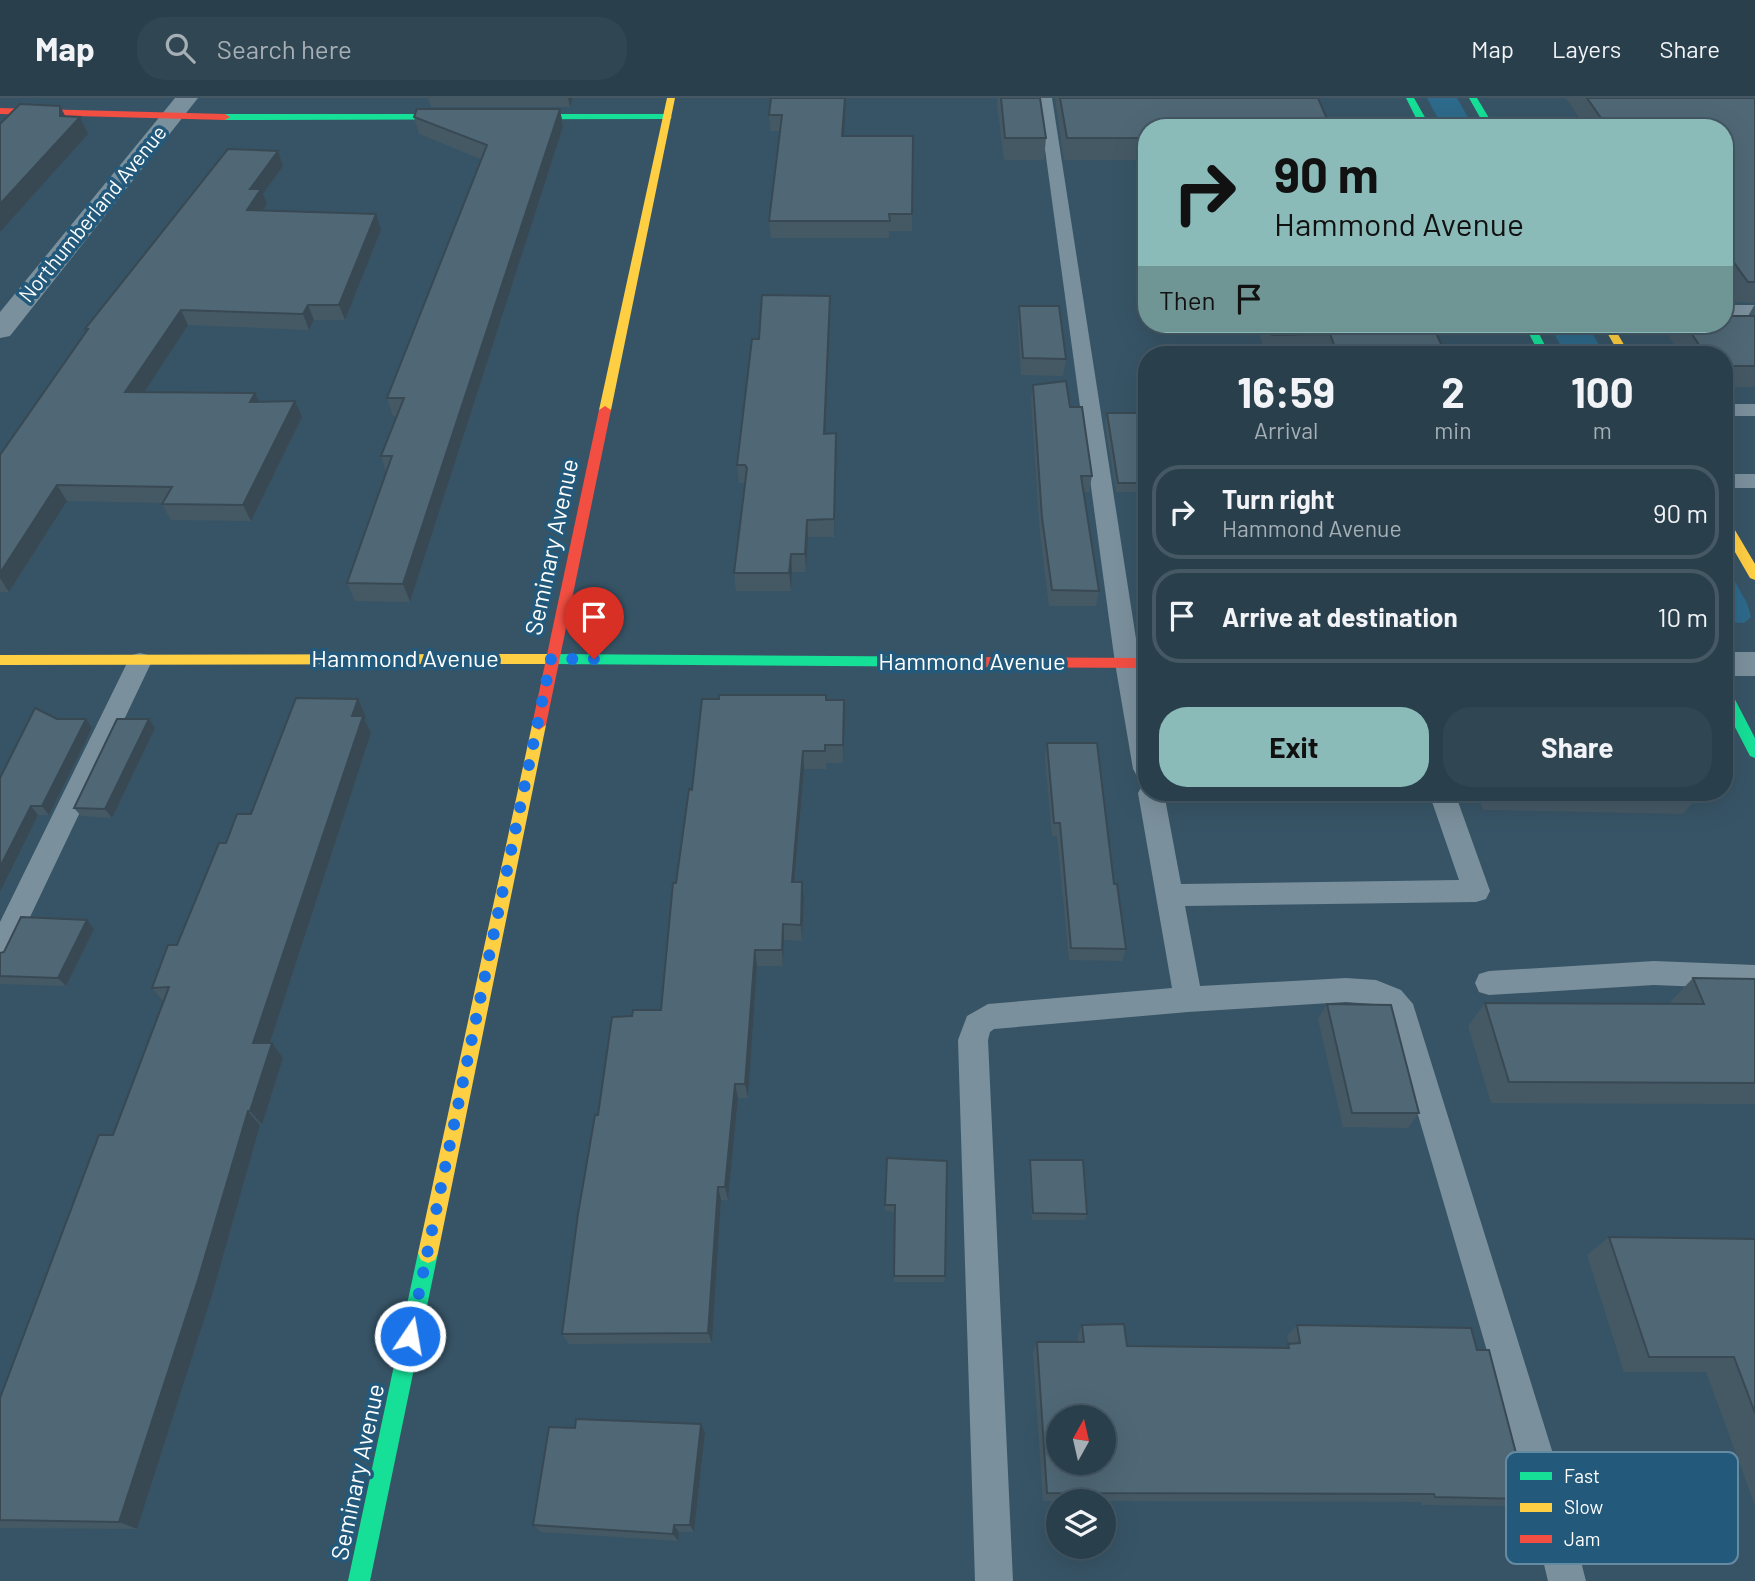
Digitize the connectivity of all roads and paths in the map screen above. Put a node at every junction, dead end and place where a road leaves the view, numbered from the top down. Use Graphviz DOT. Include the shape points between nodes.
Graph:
graph roads {
  1 [pos="187,98"];
  2 [pos="671,98"];
  3 [pos="1045,98"];
  4 [pos="1410,98"];
  5 [pos="1473,98"];
  6 [pos="0,111"];
  7 [pos="171,117"];
  8 [pos="667,117"];
  9 [pos="1421,119"];
  10 [pos="1486,119"];
  11 [pos="1733,310"];
  12 [pos="1755,310"];
  13 [pos="0,330"];
  14 [pos="1733,410"];
  15 [pos="1755,410"];
  16 [pos="1733,481"];
  17 [pos="1755,481"];
  18 [pos="1733,538"];
  19 [pos="1755,575"];
  20 [pos="551,659"];
  21 [pos="0,660"];
  22 [pos="140,661"];
  23 [pos="1136,663"];
  24 [pos="1733,664"];
  25 [pos="1755,664"];
  26 [pos="1138,684"];
  27 [pos="1733,709"];
  28 [pos="1755,752"];
  29 [pos="1152,801"];
  30 [pos="1446,801"];
  31 [pos="1170,895"];
  32 [pos="0,951"];
  33 [pos="1755,977"];
  34 [pos="1489,983"];
  35 [pos="1188,999"];
  36 [pos="1535,1452"];
  37 [pos="1563,1564"];
  38 [pos="359,1581"];
  39 [pos="994,1581"];
  40 [pos="1567,1581"];
  1 -- 7 [label="street, Northumberland Avenue"];
  2 -- 8 [label="street, Seminary Avenue"];
  3 -- 23 [label="lane"];
  4 -- 9 [label="street"];
  5 -- 10 [label="street"];
  6 -- 7 [label="street"];
  7 -- 8 [label="street"];
  7 -- 13 [label="street, Northumberland Avenue"];
  8 -- 20 [label="street, Seminary Avenue"];
  11 -- 12 [label="lane"];
  14 -- 15 [label="lane"];
  16 -- 17 [label="lane"];
  18 -- 19 [label="street"];
  20 -- 22 [label="street, Hammond Avenue"];
  20 -- 23 [label="street, Hammond Avenue"];
  20 -- 38 [label="street, Seminary Avenue"];
  21 -- 22 [label="street, Hammond Avenue"];
  22 -- 32 [label="lane"];
  23 -- 26 [label="lane"];
  24 -- 25 [label="street"];
  27 -- 28 [label="street"];
  29 -- 31 [label="lane"];
  30 -- 31 [label="lane" via="1476,891"];
  31 -- 35 [label="lane"];
  33 -- 34 [label="lane" via="1654,973"];
  35 -- 36 [label="lane" via="1366,991 1391,999 1403,1013"];
  35 -- 39 [label="lane" via="988,1017 977,1025 973,1040"];
  37 -- 40 [label="lane"];
}
